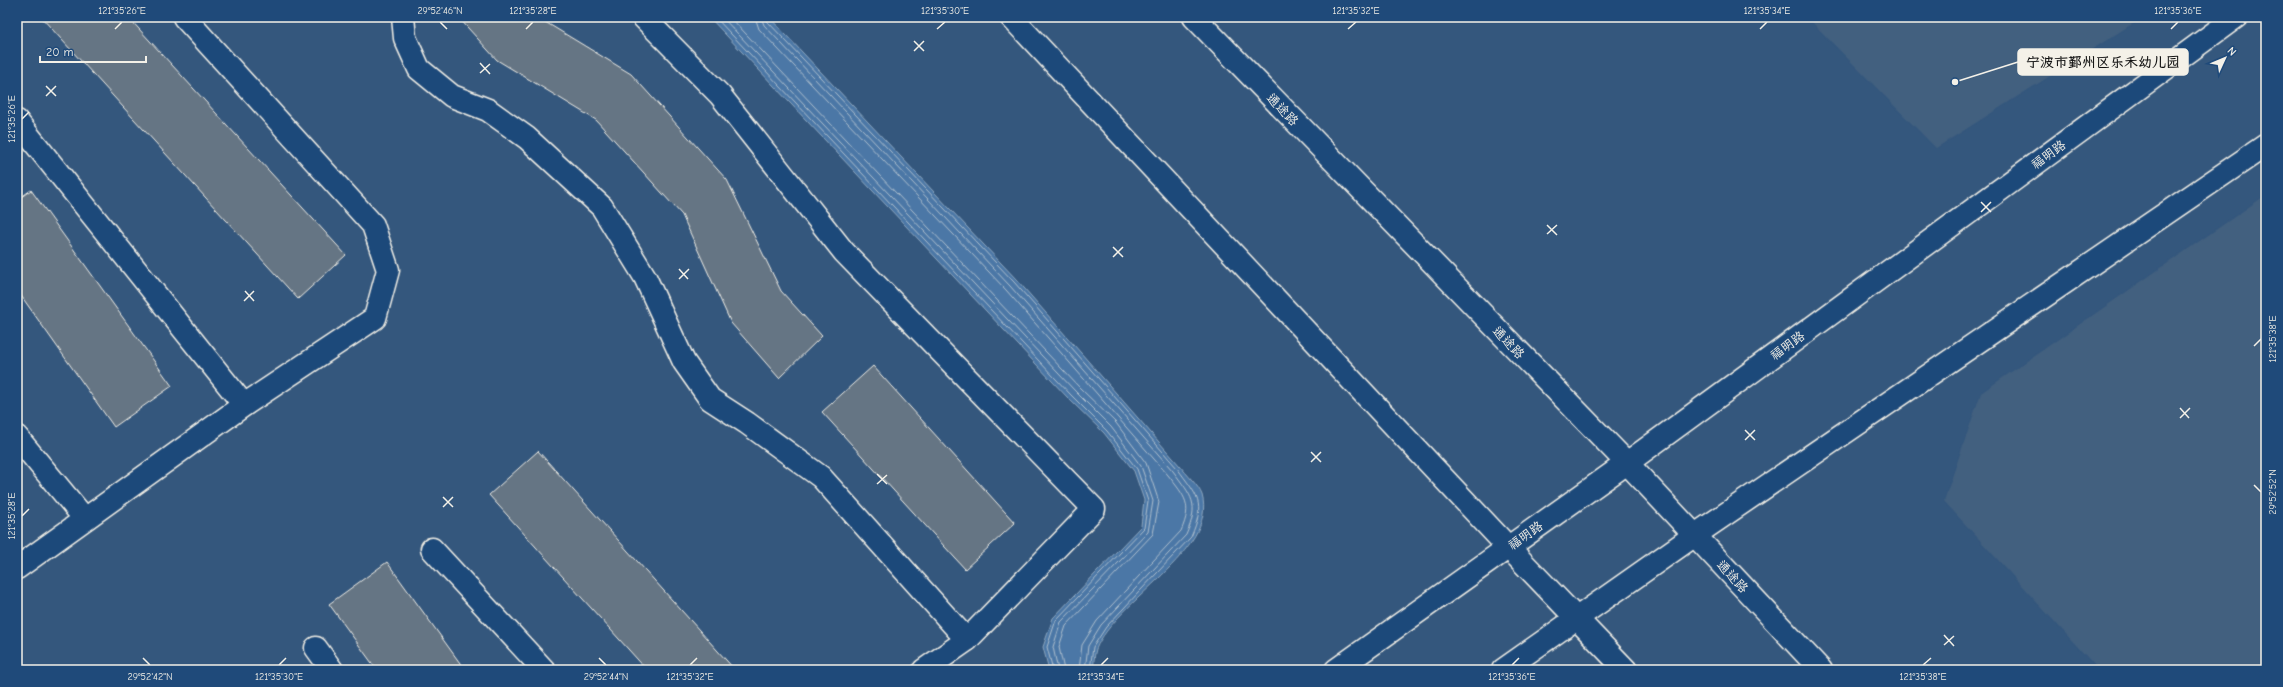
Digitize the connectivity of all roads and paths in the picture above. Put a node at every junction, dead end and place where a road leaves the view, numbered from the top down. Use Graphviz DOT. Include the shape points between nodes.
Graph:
graph roads {
  1 [pos="184,17"];
  2 [pos="404,17"];
  3 [pos="643,17"];
  4 [pos="1011,17"];
  5 [pos="1194,17"];
  6 [pos="2236,17"];
  7 [pos="17,121"];
  8 [pos="2266,144"];
  9 [pos="244,405"];
  10 [pos="17,437"];
  11 [pos="1627,463"];
  12 [pos="85,519"];
  13 [pos="1695,535"];
  14 [pos="1508,547"];
  15 [pos="432,549"];
  16 [pos="17,568"];
  17 [pos="1576,618"];
  18 [pos="967,640"];
  19 [pos="316,648"];
  20 [pos="332,670"];
  21 [pos="544,670"];
  22 [pos="924,670"];
  23 [pos="1336,670"];
  24 [pos="1503,670"];
  25 [pos="1626,670"];
  26 [pos="1821,670"];
  1 -- 9 [label="main road" via="373,225 388,270 376,318"];
  2 -- 18 [label="main road" via="405,38 419,69 452,96 488,110 527,138 602,208 645,277 684,362 710,399 821,477"];
  3 -- 18 [label="main road" via="720,95 844,252 1094,509"];
  4 -- 14 [label="main road"];
  5 -- 11 [label="main road, 通途路"];
  6 -- 11 [label="main road, 福明路"];
  7 -- 9 [label="main road"];
  8 -- 13 [label="main road"];
  9 -- 12 [label="main road"];
  10 -- 12 [label="main road"];
  11 -- 13 [label="main road, 通途路"];
  11 -- 14 [label="main road, 福明路"];
  12 -- 16 [label="main road"];
  13 -- 17 [label="main road"];
  13 -- 26 [label="main road, 通途路"];
  14 -- 17 [label="main road"];
  14 -- 23 [label="main road, 福明路"];
  15 -- 21 [label="main road"];
  17 -- 24 [label="main road"];
  17 -- 25 [label="main road"];
  18 -- 22 [label="main road"];
  19 -- 20 [label="main road"];
}
